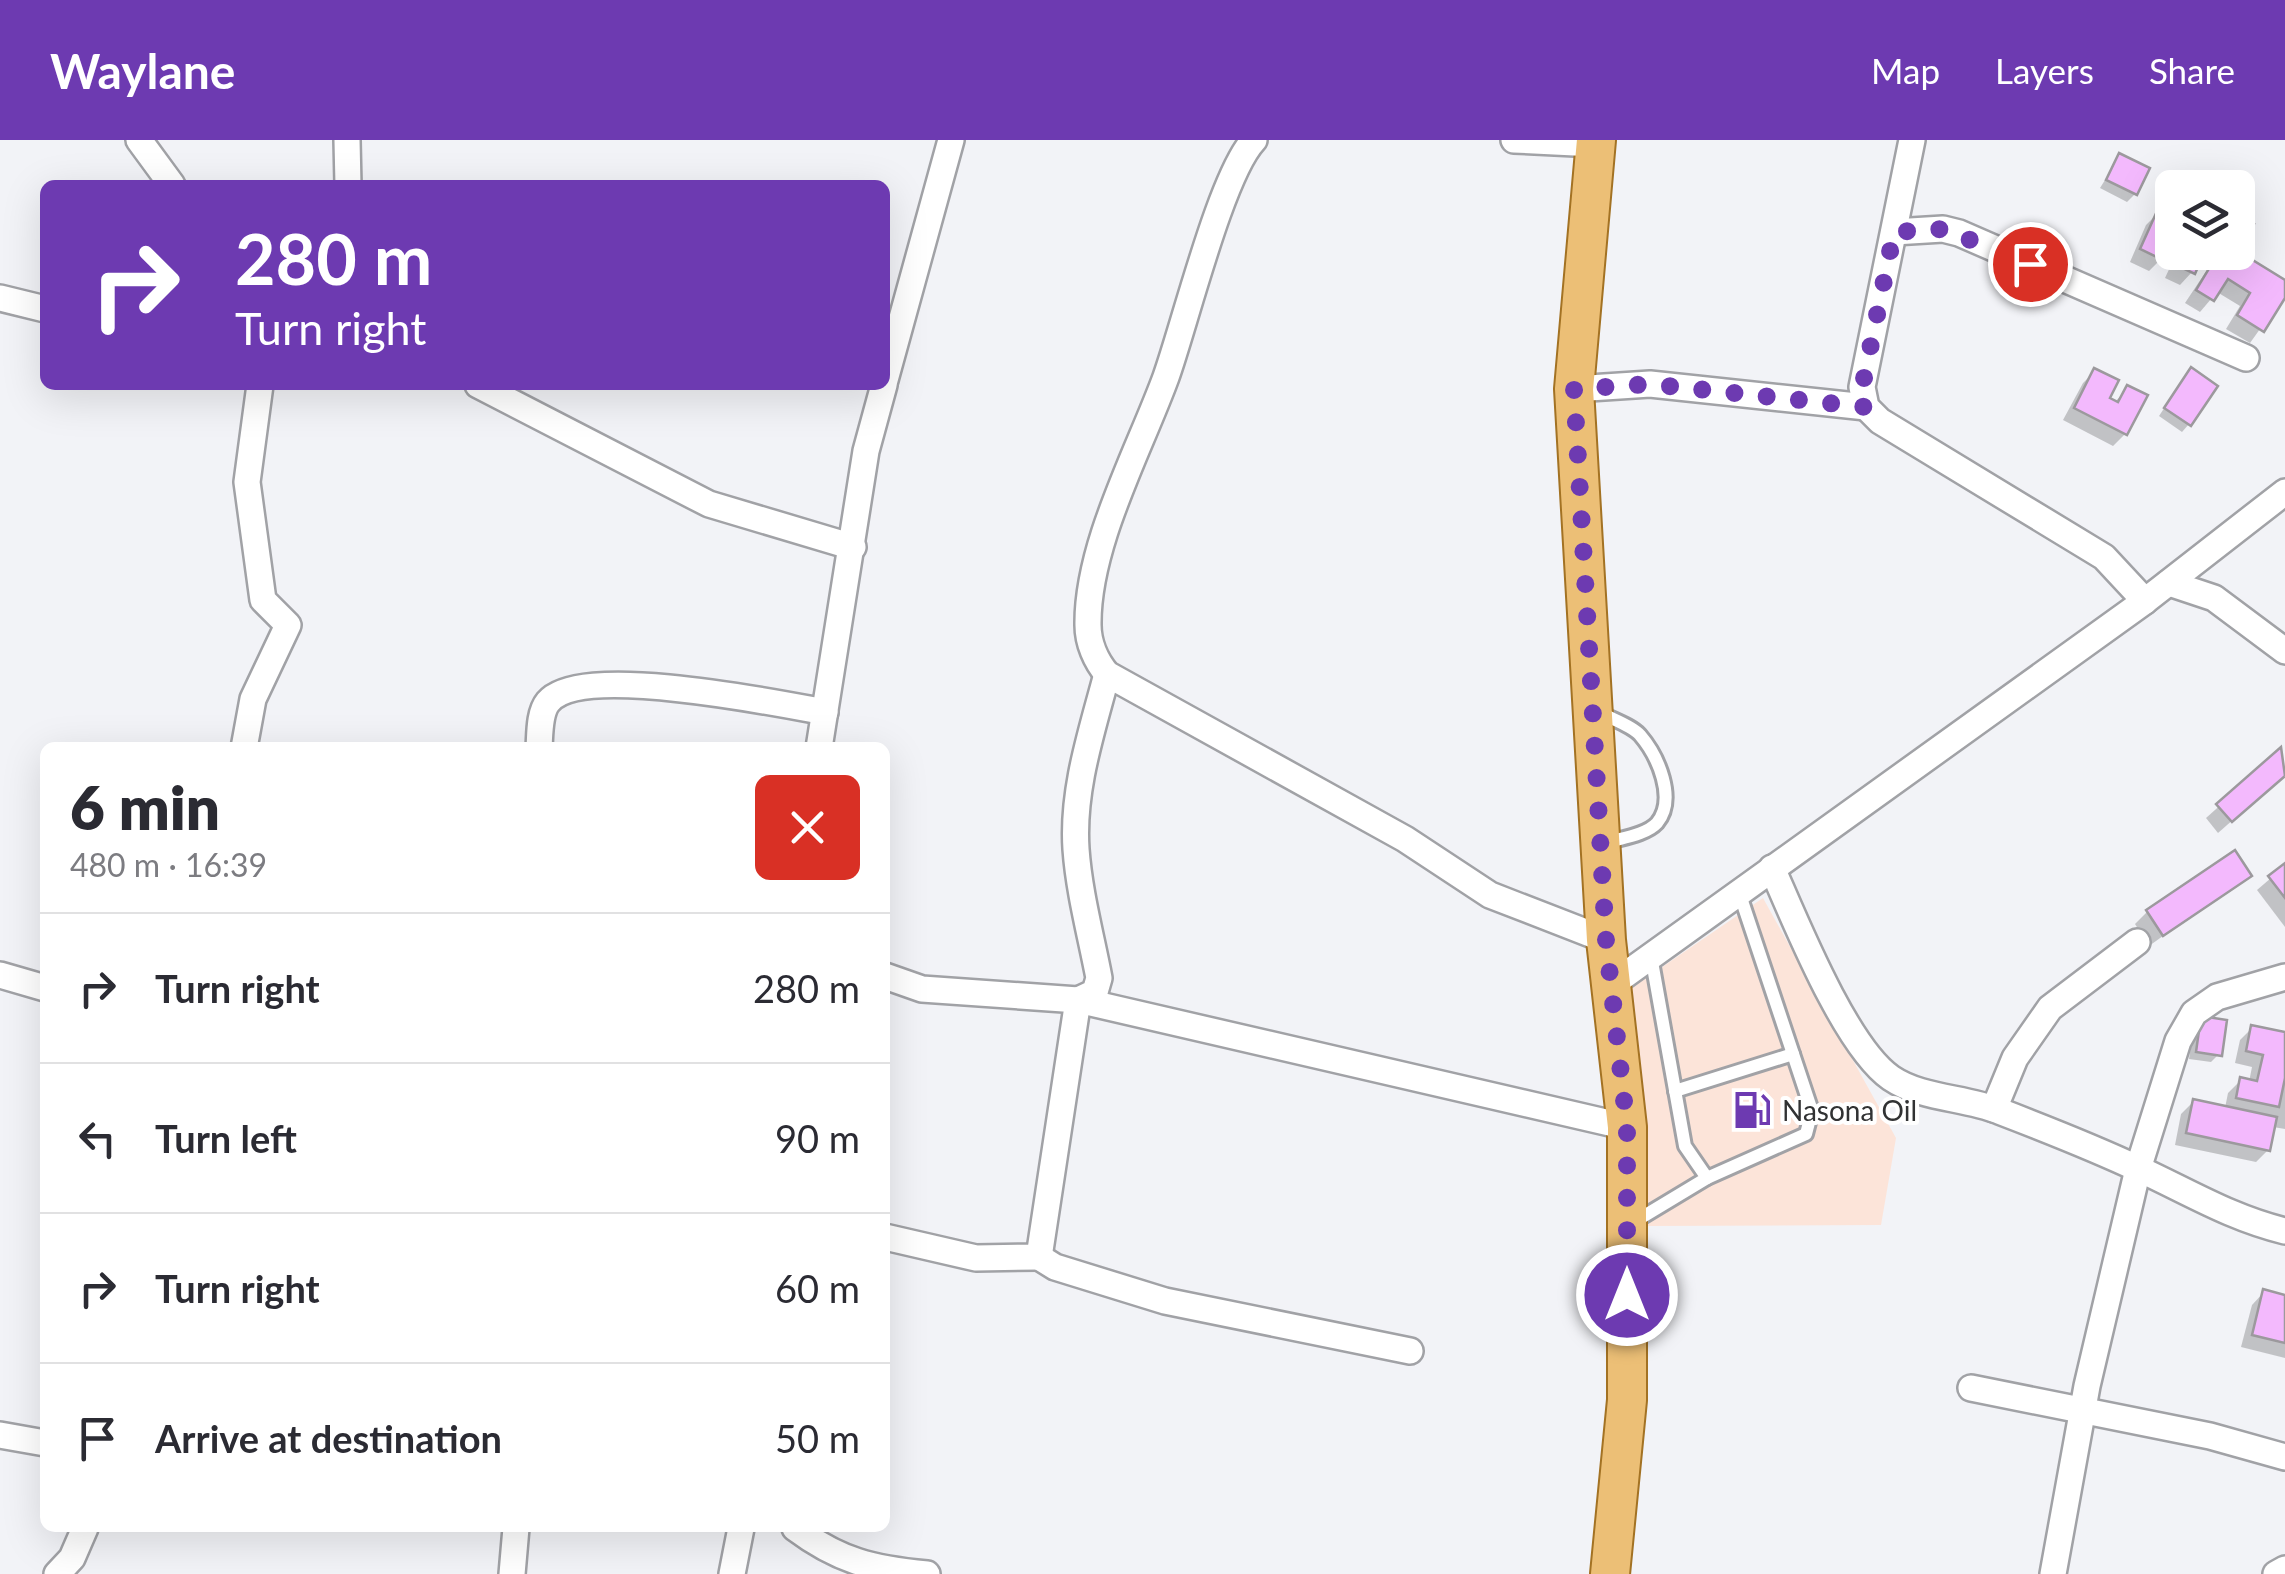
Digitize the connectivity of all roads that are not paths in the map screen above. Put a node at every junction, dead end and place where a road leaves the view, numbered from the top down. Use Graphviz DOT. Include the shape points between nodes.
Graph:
graph roads {
  1 [pos="138,140"];
  2 [pos="347,140"];
  3 [pos="950,140"];
  4 [pos="1254,140"];
  5 [pos="1514,140"];
  6 [pos="1912,140"];
  7 [pos="1596,142"];
  8 [pos="168,180"];
  9 [pos="348,180"];
  10 [pos="1894,232"];
  11 [pos="0,298"];
  12 [pos="40,308"];
  13 [pos="2246,358"];
  14 [pos="890,360"];
  15 [pos="1574,389"];
  16 [pos="259,390"];
  17 [pos="488,390"];
  18 [pos="882,390"];
  19 [pos="1866,407"];
  20 [pos="2285,492"];
  21 [pos="852,547"];
  22 [pos="2169,583"];
  23 [pos="2145,601"];
  24 [pos="2285,651"];
  25 [pos="1107,674"];
  26 [pos="1592,709"];
  27 [pos="825,712"];
  28 [pos="245,742"];
  29 [pos="540,742"];
  30 [pos="819,742"];
  31 [pos="1600,845"];
  32 [pos="1772,868"];
  33 [pos="1739,892"];
  34 [pos="1606,940"];
  35 [pos="2137,942"];
  36 [pos="1651,956"];
  37 [pos="0,974"];
  38 [pos="2285,977"];
  39 [pos="890,978"];
  40 [pos="1611,985"];
  41 [pos="40,986"];
  42 [pos="1078,1000"];
  43 [pos="1793,1054"];
  44 [pos="1675,1091"];
  45 [pos="1994,1108"];
  46 [pos="1627,1127"];
  47 [pos="2138,1169"];
  48 [pos="1707,1178"];
  49 [pos="1627,1226"];
  50 [pos="2285,1231"];
  51 [pos="890,1238"];
  52 [pos="1038,1257"];
  53 [pos="1410,1351"];
  54 [pos="1971,1388"];
  55 [pos="2082,1413"];
  56 [pos="0,1435"];
  57 [pos="40,1442"];
  58 [pos="2285,1457"];
  59 [pos="83,1532"];
  60 [pos="516,1532"];
  61 [pos="740,1532"];
  62 [pos="800,1532"];
  63 [pos="2285,1568"];
  64 [pos="57,1574"];
  65 [pos="512,1574"];
  66 [pos="732,1574"];
  67 [pos="927,1574"];
  68 [pos="1610,1574"];
  69 [pos="2054,1574"];
  70 [pos="2276,1574"];
  1 -- 8 [label="street"];
  2 -- 9 [label="street"];
  3 -- 14 [label="street"];
  4 -- 25 [label="street" via="1216,226 1102,543 1088,626 1096,660"];
  5 -- 7 [label="street"];
  6 -- 10 [label="street"];
  7 -- 15 [label="main road"];
  10 -- 13 [label="street" via="1959,233"];
  10 -- 19 [label="street" via="1862,388"];
  11 -- 12 [label="street"];
  15 -- 19 [label="street" via="1650,384"];
  15 -- 26 [label="main road"];
  16 -- 28 [label="street" via="247,482 263,600 288,625 252,699"];
  17 -- 21 [label="street" via="709,504"];
  18 -- 21 [label="street"];
  19 -- 23 [label="street" via="2104,558"];
  20 -- 22 [label="street"];
  21 -- 27 [label="street"];
  22 -- 23 [label="street"];
  22 -- 24 [label="street" via="2214,598"];
  23 -- 32 [label="street"];
  25 -- 34 [label="street" via="1404,839 1490,895"];
  25 -- 42 [label="street" via="1076,814 1099,978 1094,992"];
  26 -- 31 [label="main road"];
  26 -- 31 [label="lane" via="1638,733 1658,764 1668,798 1649,829"];
  27 -- 29 [label="street" via="689,688 576,690 550,698"];
  27 -- 30 [label="street"];
  31 -- 34 [label="main road"];
  32 -- 33 [label="street"];
  32 -- 45 [label="street" via="1867,1054 1891,1078"];
  33 -- 36 [label="street"];
  33 -- 43 [label="lane"];
  34 -- 40 [label="main road"];
  35 -- 45 [label="street" via="2050,1008 2015,1058"];
  36 -- 40 [label="street"];
  36 -- 44 [label="lane"];
  37 -- 41 [label="street"];
  38 -- 47 [label="street" via="2217,997 2194,1014 2178,1042"];
  39 -- 42 [label="street" via="922,989"];
  40 -- 46 [label="main road"];
  42 -- 46 [label="street"];
  42 -- 52 [label="street"];
  43 -- 44 [label="lane"];
  43 -- 48 [label="lane" via="1812,1111 1806,1134"];
  44 -- 48 [label="lane" via="1685,1146"];
  45 -- 47 [label="street"];
  46 -- 49 [label="main road"];
  47 -- 50 [label="street" via="2224,1214"];
  47 -- 55 [label="street"];
  48 -- 49 [label="lane"];
  49 -- 68 [label="main road" via="1627,1400"];
  51 -- 52 [label="street" via="976,1258"];
  52 -- 53 [label="street" via="1164,1301"];
  54 -- 55 [label="street"];
  55 -- 58 [label="street"];
  55 -- 69 [label="street"];
  56 -- 57 [label="street"];
  59 -- 64 [label="street"];
  60 -- 65 [label="street"];
  61 -- 66 [label="street"];
  62 -- 67 [label="street" via="829,1553 883,1570"];
  63 -- 70 [label="street"];
}
